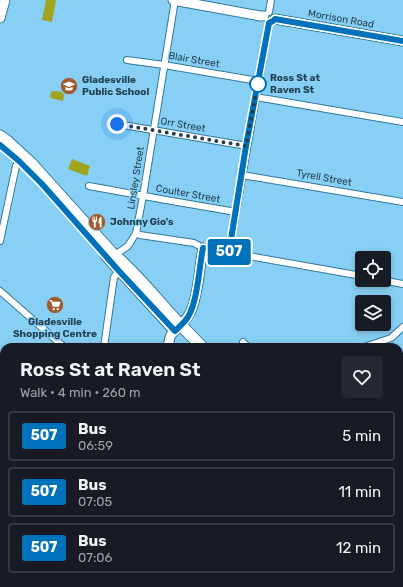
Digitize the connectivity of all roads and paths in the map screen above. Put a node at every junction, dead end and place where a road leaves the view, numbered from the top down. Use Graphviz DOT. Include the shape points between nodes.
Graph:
graph roads {
  1 [pos="5,0"];
  2 [pos="174,0"];
  3 [pos="271,0"];
  4 [pos="269,17"];
  5 [pos="0,18"];
  6 [pos="403,41"];
  7 [pos="127,60"];
  8 [pos="164,64"];
  9 [pos="258,82"];
  10 [pos="256,97"];
  11 [pos="403,122"];
  12 [pos="117,124"];
  13 [pos="154,130"];
  14 [pos="0,136"];
  15 [pos="0,145"];
  16 [pos="246,146"];
  17 [pos="21,158"];
  18 [pos="242,175"];
  19 [pos="89,186"];
  20 [pos="143,196"];
  21 [pos="403,202"];
  22 [pos="236,212"];
  23 [pos="136,233"];
  24 [pos="0,241"];
  25 [pos="203,248"];
  26 [pos="229,252"];
  27 [pos="115,254"];
  28 [pos="119,271"];
  29 [pos="355,275"];
  30 [pos="391,282"];
  31 [pos="403,284"];
  32 [pos="0,291"];
  33 [pos="403,327"];
  34 [pos="178,328"];
  35 [pos="59,343"];
  36 [pos="105,343"];
  37 [pos="168,343"];
  38 [pos="189,343"];
  39 [pos="197,343"];
  40 [pos="376,343"];
  1 -- 5 [label="street"];
  2 -- 4 [label="street, Morrison Road"];
  2 -- 8 [label="street, Linsley Street"];
  3 -- 4 [label="street"];
  4 -- 6 [label="street, Morrison Road"];
  4 -- 9 [label="street"];
  7 -- 8 [label="street, Blair Street"];
  8 -- 9 [label="street, Blair Street"];
  8 -- 13 [label="street, Linsley Street"];
  9 -- 10 [label="street"];
  10 -- 11 [label="street"];
  10 -- 16 [label="street"];
  12 -- 13 [label="street, Orr Street"];
  13 -- 16 [label="street, Orr Street"];
  13 -- 20 [label="street, Linsley Street"];
  14 -- 17 [label="highway"];
  15 -- 17 [label="highway"];
  16 -- 18 [label="street"];
  17 -- 24 [label="street" via="15,169"];
  17 -- 27 [label="highway"];
  17 -- 28 [label="highway"];
  18 -- 21 [label="street, Tyrell Street"];
  18 -- 22 [label="street"];
  19 -- 20 [label="street, Coulter Street"];
  20 -- 22 [label="street, Coulter Street"];
  20 -- 23 [label="street, Linsley Street"];
  22 -- 26 [label="street"];
  23 -- 25 [label="street" via="194,243"];
  23 -- 27 [label="street, Linsley Street" via="128,246"];
  25 -- 26 [label="street"];
  25 -- 34 [label="street" via="191,310"];
  26 -- 29 [label="street"];
  27 -- 34 [label="highway" via="148,288"];
  28 -- 34 [label="highway"];
  28 -- 36 [label="street" via="114,276"];
  30 -- 31 [label="street"];
  32 -- 35 [label="street"];
  33 -- 40 [label="street" via="391,338"];
  34 -- 37 [label="street"];
  34 -- 38 [label="highway"];
  34 -- 39 [label="highway"];
}
